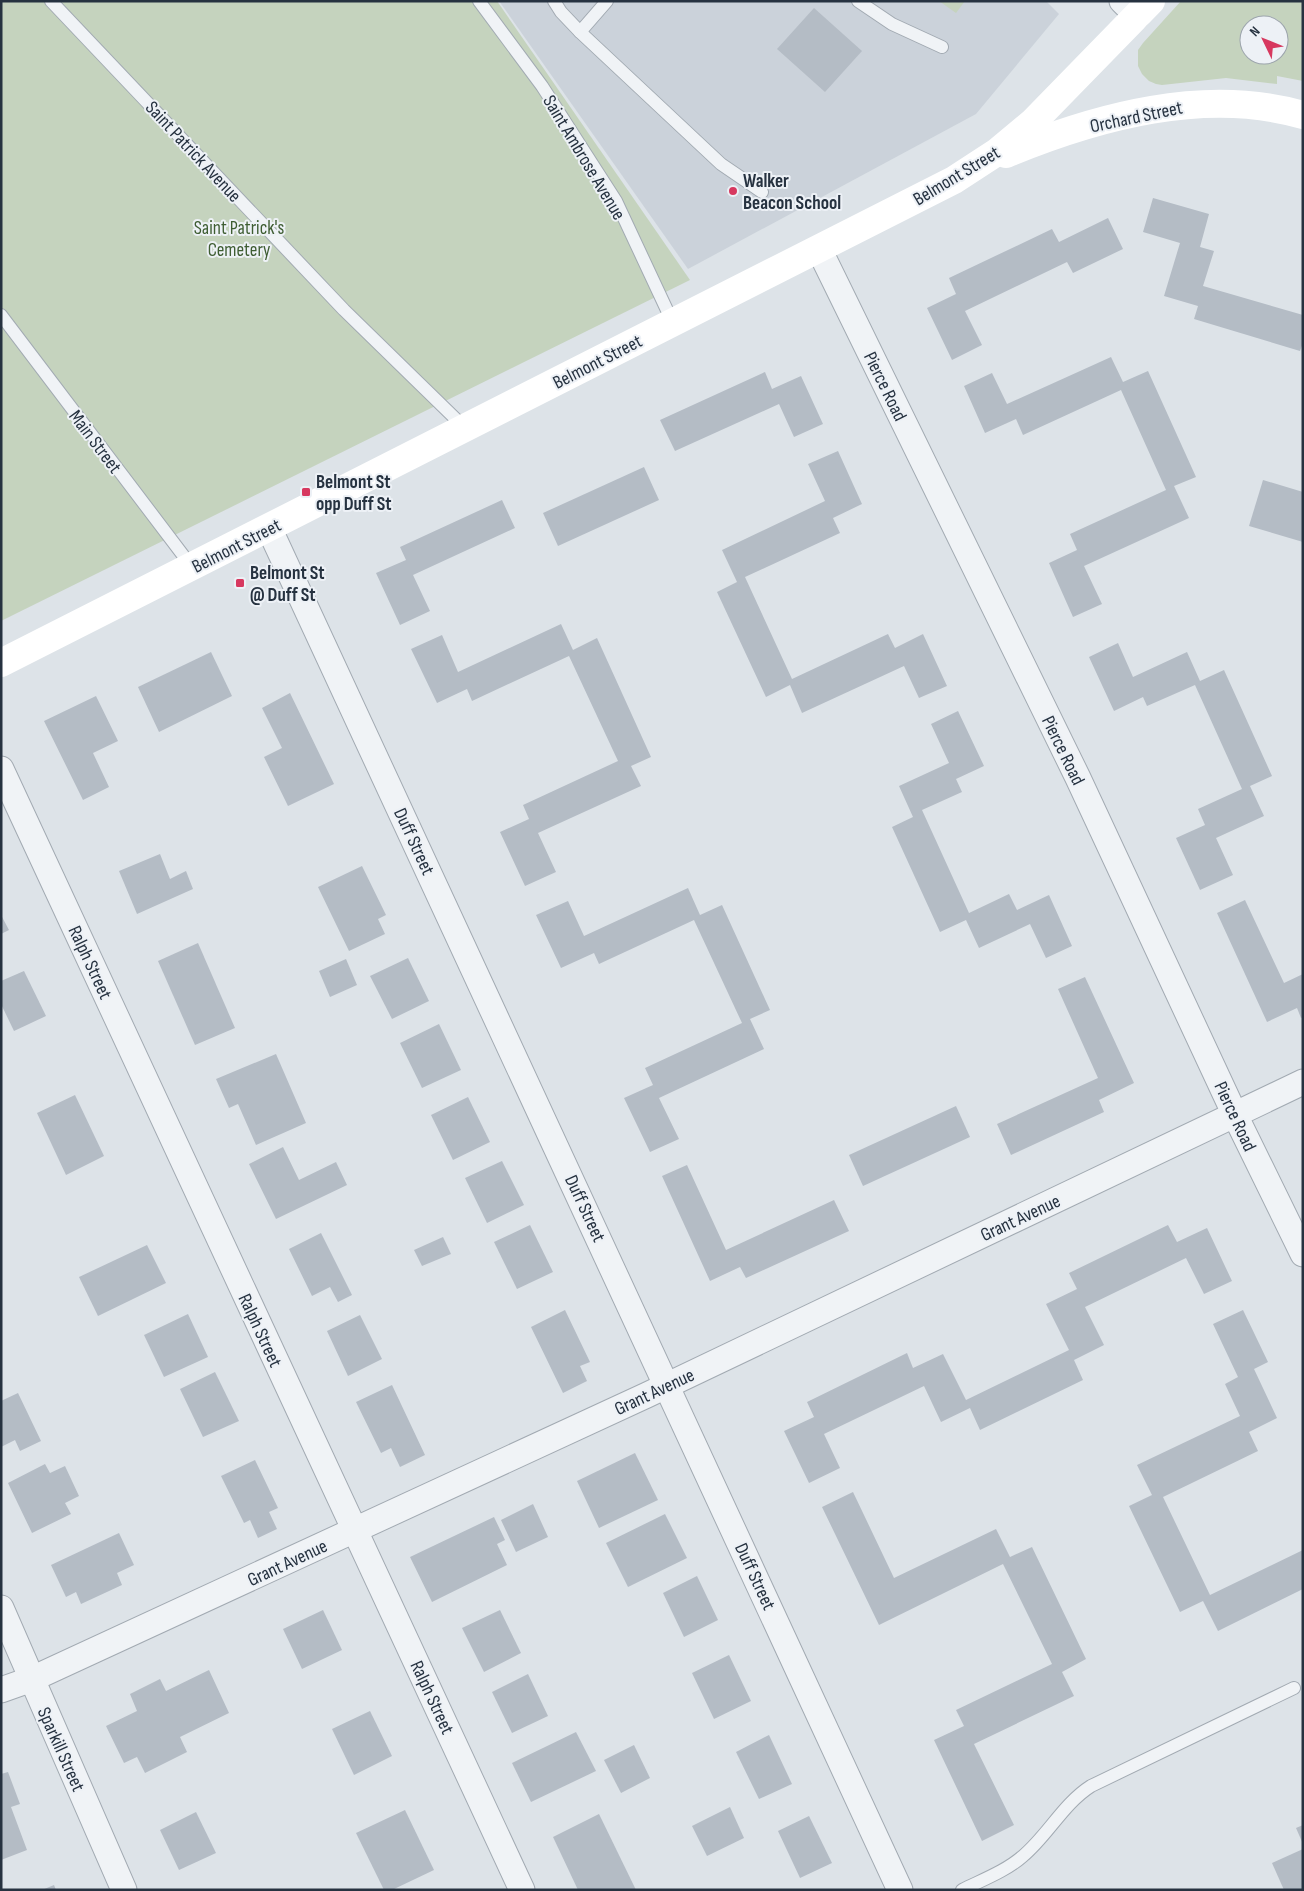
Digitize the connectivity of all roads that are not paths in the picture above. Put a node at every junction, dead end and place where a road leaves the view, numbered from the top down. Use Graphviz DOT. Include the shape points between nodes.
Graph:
graph roads {
  1 [pos="51,1"];
  2 [pos="479,1"];
  3 [pos="554,1"];
  4 [pos="607,1"];
  5 [pos="858,1"];
  6 [pos="1137,6"];
  7 [pos="580,32"];
  8 [pos="942,47"];
  9 [pos="1303,115"];
  10 [pos="975,167"];
  11 [pos="762,192"];
  12 [pos="819,249"];
  13 [pos="1,315"];
  14 [pos="673,323"];
  15 [pos="465,428"];
  16 [pos="270,528"];
  17 [pos="192,567"];
  18 [pos="1,663"];
  19 [pos="1,769"];
  20 [pos="1303,1082"];
  21 [pos="1235,1114"];
  22 [pos="1303,1254"];
  23 [pos="668,1385"];
  24 [pos="354,1530"];
  25 [pos="1,1608"];
  26 [pos="32,1679"];
  27 [pos="1294,1688"];
  28 [pos="1,1690"];
  29 [pos="124,1890"];
  30 [pos="522,1890"];
  31 [pos="900,1890"];
  32 [pos="962,1890"];
  1 -- 15 [label="lane, Saint Patrick Avenue" via="344,310"];
  2 -- 14 [label="lane, Saint Ambrose Avenue" via="542,86 616,201"];
  3 -- 7 [label="lane"];
  4 -- 7 [label="lane"];
  5 -- 8 [label="lane" via="892,24"];
  6 -- 10 [label="main road, Belmont Street" via="1033,122"];
  7 -- 11 [label="lane" via="721,164"];
  9 -- 10 [label="main road, Orchard Street" via="1244,104 1163,107 1070,131"];
  10 -- 12 [label="main road, Belmont Street"];
  12 -- 14 [label="main road, Belmont Street"];
  12 -- 21 [label="street, Pierce Road" via="1078,778"];
  13 -- 17 [label="lane, Main Street"];
  14 -- 15 [label="main road, Belmont Street"];
  15 -- 16 [label="main road, Belmont Street"];
  16 -- 17 [label="main road, Belmont Street"];
  16 -- 23 [label="street, Duff Street"];
  17 -- 18 [label="main road, Belmont Street"];
  19 -- 24 [label="street, Ralph Street"];
  20 -- 21 [label="street, Grant Avenue"];
  21 -- 22 [label="street, Pierce Road"];
  21 -- 23 [label="street, Grant Avenue"];
  23 -- 24 [label="street, Grant Avenue"];
  23 -- 31 [label="street, Duff Street"];
  24 -- 26 [label="street, Grant Avenue"];
  24 -- 30 [label="street, Ralph Street"];
  25 -- 26 [label="street, Sparkill Street"];
  26 -- 28 [label="street, Grant Avenue"];
  26 -- 29 [label="street, Sparkill Street"];
  27 -- 32 [label="lane" via="1091,1786 1073,1800 1023,1856"];
}
